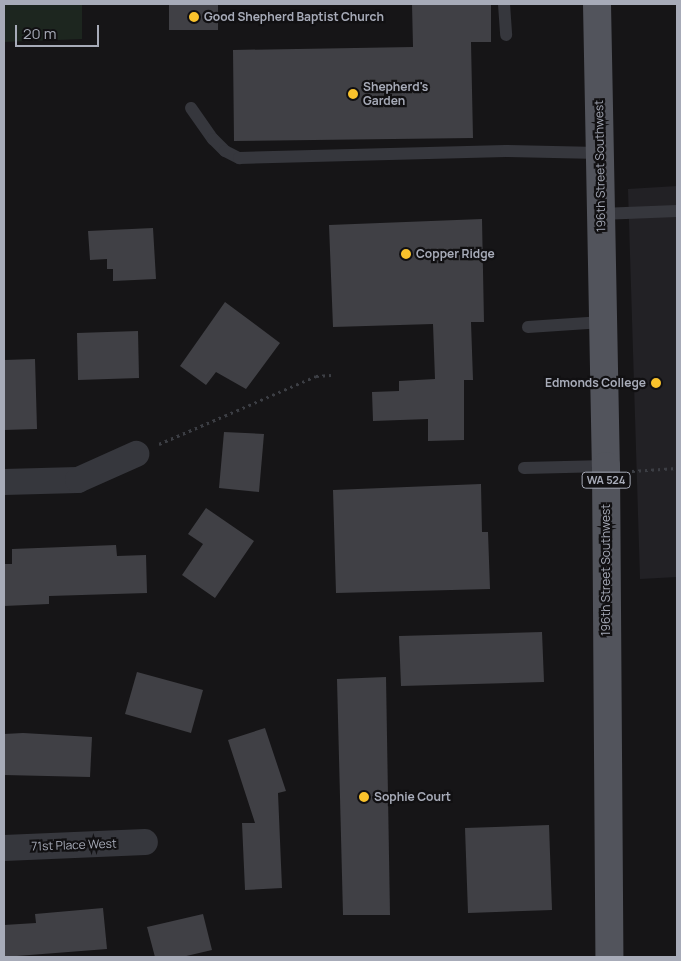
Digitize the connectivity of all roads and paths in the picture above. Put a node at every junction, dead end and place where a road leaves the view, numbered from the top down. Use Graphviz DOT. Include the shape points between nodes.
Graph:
graph roads {
  1 [pos="504,4"];
  2 [pos="597,4"];
  3 [pos="506,35"];
  4 [pos="191,108"];
  5 [pos="599,153"];
  6 [pos="677,212"];
  7 [pos="600,214"];
  8 [pos="604,322"];
  9 [pos="528,327"];
  10 [pos="331,375"];
  11 [pos="136,454"];
  12 [pos="524,468"];
  13 [pos="618,468"];
  14 [pos="677,468"];
  15 [pos="4,482"];
  16 [pos="145,842"];
  17 [pos="4,848"];
  18 [pos="609,957"];
  1 -- 3 [label="lane"];
  2 -- 5 [label="main road, 196th Street Southwest / WA 524"];
  4 -- 5 [label="lane" via="213,139 225,151 239,158"];
  5 -- 7 [label="main road, 196th Street Southwest / WA 524"];
  6 -- 7 [label="lane"];
  7 -- 8 [label="main road, 196th Street Southwest / WA 524"];
  8 -- 9 [label="lane"];
  8 -- 13 [label="main road, 196th Street Southwest / WA 524"];
  10 -- 11 [label="path" via="316,376"];
  11 -- 15 [label="street" via="78,480"];
  12 -- 13 [label="lane"];
  13 -- 14 [label="path"];
  13 -- 18 [label="main road, 196th Street Southwest / WA 524"];
  16 -- 17 [label="street, 71st Place West"];
}
